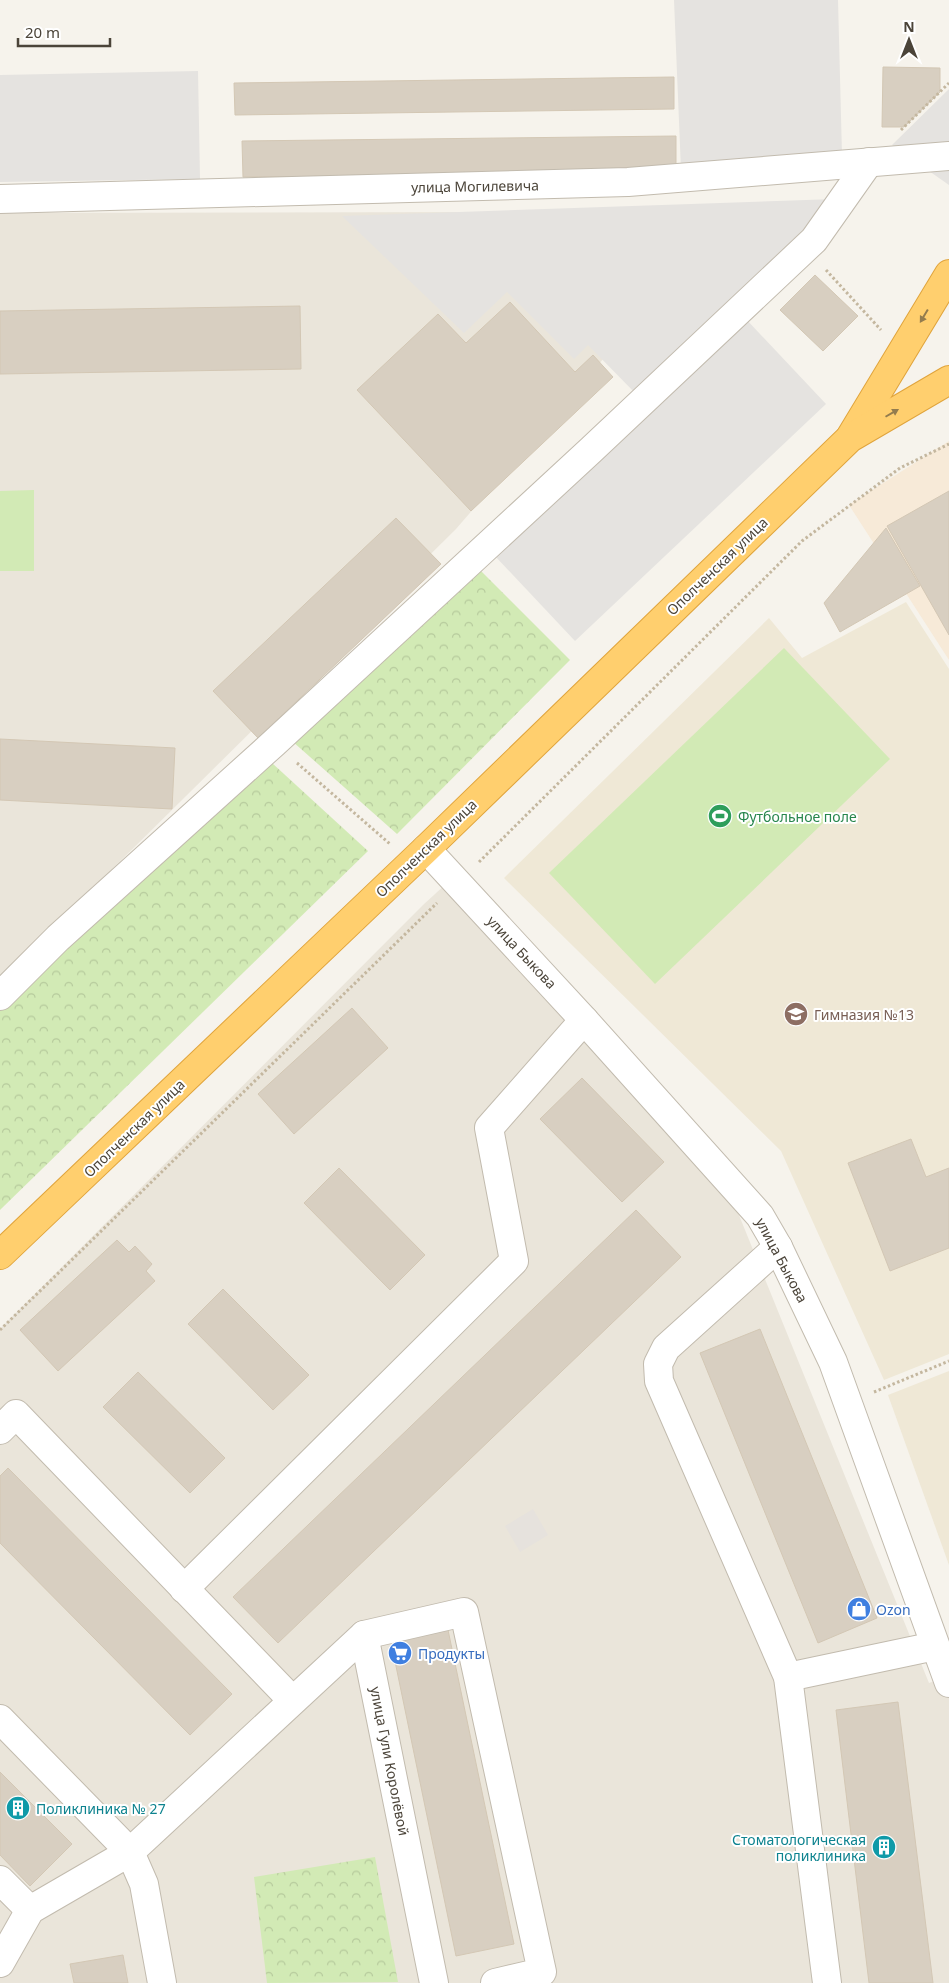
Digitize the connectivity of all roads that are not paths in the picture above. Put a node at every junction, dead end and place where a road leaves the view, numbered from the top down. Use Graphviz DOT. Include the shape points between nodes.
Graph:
graph roads {
  1 [pos="949,156"];
  2 [pos="869,162"];
  3 [pos="0,199"];
  4 [pos="949,274"];
  5 [pos="949,380"];
  6 [pos="850,438"];
  7 [pos="419,856"];
  8 [pos="0,996"];
  9 [pos="584,1020"];
  10 [pos="778,1247"];
  11 [pos="0,1255"];
  12 [pos="0,1430"];
  13 [pos="184,1589"];
  14 [pos="364,1635"];
  15 [pos="935,1646"];
  16 [pos="788,1677"];
  17 [pos="949,1683"];
  18 [pos="292,1700"];
  19 [pos="0,1719"];
  20 [pos="130,1852"];
  21 [pos="0,1880"];
  22 [pos="30,1910"];
  23 [pos="0,1963"];
  24 [pos="544,1977"];
  25 [pos="162,1983"];
  26 [pos="434,1983"];
  27 [pos="494,1983"];
  28 [pos="827,1983"];
  1 -- 2 [label="street, улица Могилевича"];
  2 -- 3 [label="street, улица Могилевича" via="628,182"];
  2 -- 8 [label="street" via="814,240 274,743 58,938"];
  4 -- 6 [label="highway, Ополченская улица, one-way"];
  6 -- 5 [label="highway, Ополченская улица, one-way"];
  6 -- 7 [label="highway, Ополченская улица"];
  7 -- 9 [label="street, улица Быкова"];
  7 -- 11 [label="highway, Ополченская улица"];
  9 -- 10 [label="street, улица Быкова" via="760,1216"];
  9 -- 13 [label="street" via="489,1128 514,1261"];
  10 -- 15 [label="street, улица Быкова" via="833,1362"];
  10 -- 16 [label="street" via="666,1348 658,1364 659,1381"];
  12 -- 13 [label="street" via="16,1414"];
  13 -- 18 [label="street"];
  14 -- 18 [label="street"];
  14 -- 24 [label="street" via="464,1612"];
  14 -- 26 [label="street, улица Гули Королёвой"];
  15 -- 16 [label="street"];
  15 -- 17 [label="street, улица Быкова"];
  16 -- 28 [label="street"];
  18 -- 20 [label="street"];
  19 -- 20 [label="street"];
  20 -- 22 [label="street"];
  20 -- 25 [label="street" via="144,1884"];
  21 -- 22 [label="street"];
  22 -- 23 [label="street"];
  24 -- 27 [label="street"];
}
